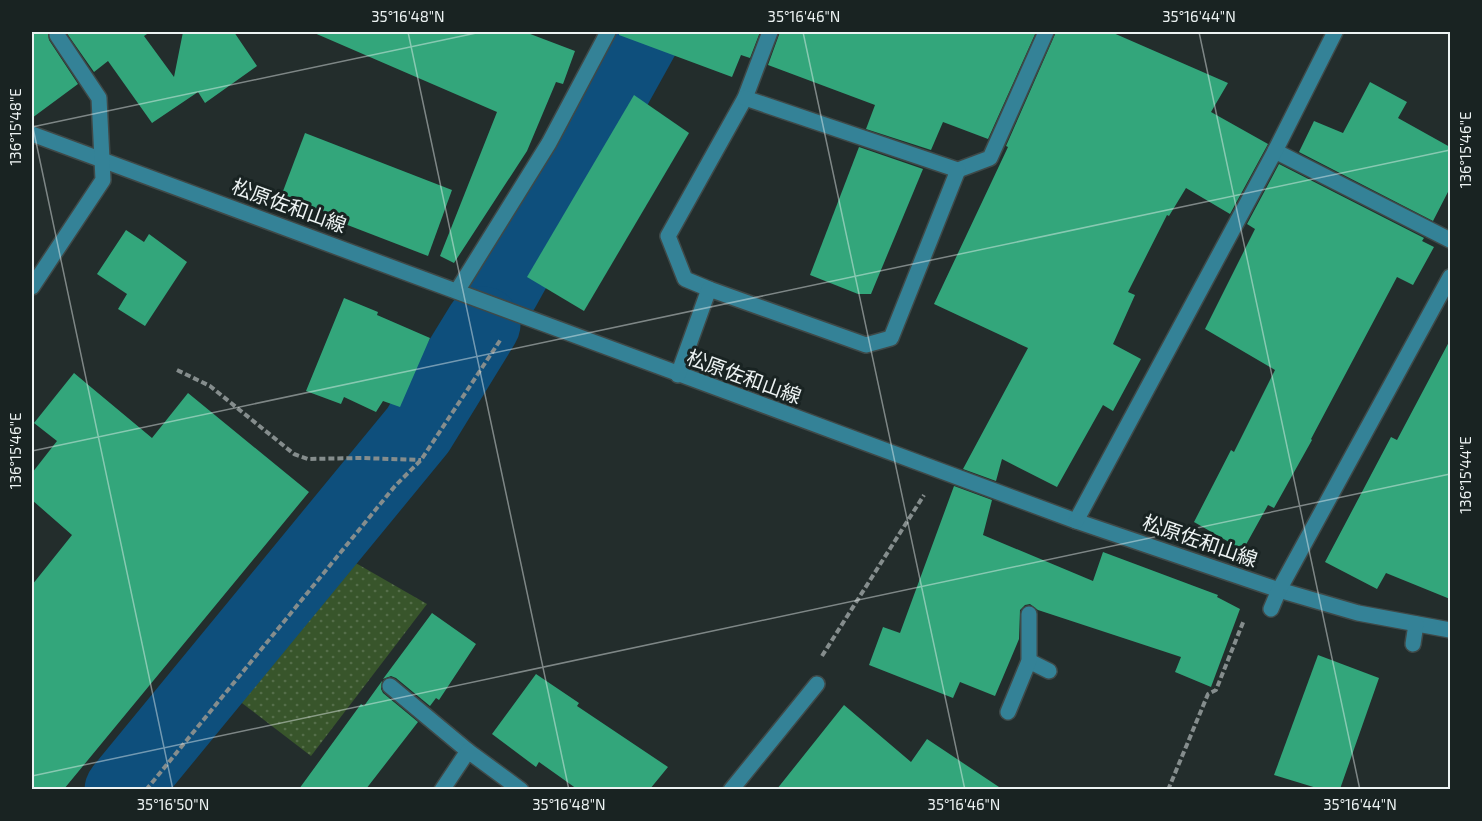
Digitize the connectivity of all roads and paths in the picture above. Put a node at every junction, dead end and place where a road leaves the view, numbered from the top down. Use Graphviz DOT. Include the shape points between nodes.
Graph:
graph roads {
  1 [pos="608,32"];
  2 [pos="770,32"];
  3 [pos="1046,32"];
  4 [pos="1335,32"];
  5 [pos="57,35"];
  6 [pos="745,98"];
  7 [pos="32,134"];
  8 [pos="1275,151"];
  9 [pos="102,160"];
  10 [pos="958,170"];
  11 [pos="1450,240"];
  12 [pos="1450,277"];
  13 [pos="32,286"];
  14 [pos="709,289"];
  15 [pos="457,291"];
  16 [pos="518,314"];
  17 [pos="177,370"];
  18 [pos="678,375"];
  19 [pos="421,460"];
  20 [pos="939,471"];
  21 [pos="1076,521"];
  22 [pos="1279,590"];
  23 [pos="1271,609"];
  24 [pos="1029,614"];
  25 [pos="1244,618"];
  26 [pos="1416,624"];
  27 [pos="1450,630"];
  28 [pos="1413,644"];
  29 [pos="1029,661"];
  30 [pos="1049,671"];
  31 [pos="817,684"];
  32 [pos="390,686"];
  33 [pos="1008,712"];
  34 [pos="468,752"];
  35 [pos="146,789"];
  36 [pos="442,789"];
  37 [pos="522,789"];
  38 [pos="731,789"];
  39 [pos="1168,789"];
  1 -- 15 [label="street" via="549,143"];
  2 -- 6 [label="street"];
  3 -- 10 [label="street" via="990,158"];
  4 -- 8 [label="street"];
  5 -- 9 [label="street" via="99,98"];
  6 -- 10 [label="street"];
  6 -- 14 [label="street" via="668,236 685,279"];
  7 -- 9 [label="street, 松原佐和山線"];
  8 -- 11 [label="street"];
  8 -- 21 [label="street"];
  9 -- 13 [label="street" via="103,180"];
  9 -- 15 [label="street, 松原佐和山線"];
  10 -- 14 [label="street" via="891,338 866,345"];
  12 -- 22 [label="street"];
  14 -- 18 [label="street"];
  15 -- 16 [label="street, 松原佐和山線"];
  16 -- 18 [label="street, 松原佐和山線"];
  16 -- 19 [label="path"];
  17 -- 19 [label="path" via="210,386 294,454 309,459"];
  18 -- 20 [label="street, 松原佐和山線"];
  19 -- 35 [label="path" via="395,486"];
  20 -- 21 [label="street, 松原佐和山線"];
  20 -- 31 [label="path" via="814,668"];
  21 -- 22 [label="street, 松原佐和山線"];
  22 -- 23 [label="street"];
  22 -- 26 [label="street, 松原佐和山線" via="1358,613"];
  24 -- 29 [label="street"];
  25 -- 39 [label="path" via="1216,690 1208,693"];
  26 -- 27 [label="street, 松原佐和山線"];
  26 -- 28 [label="street"];
  29 -- 30 [label="street"];
  29 -- 33 [label="street"];
  31 -- 38 [label="street"];
  32 -- 34 [label="street"];
  34 -- 36 [label="street"];
  34 -- 37 [label="street"];
}
